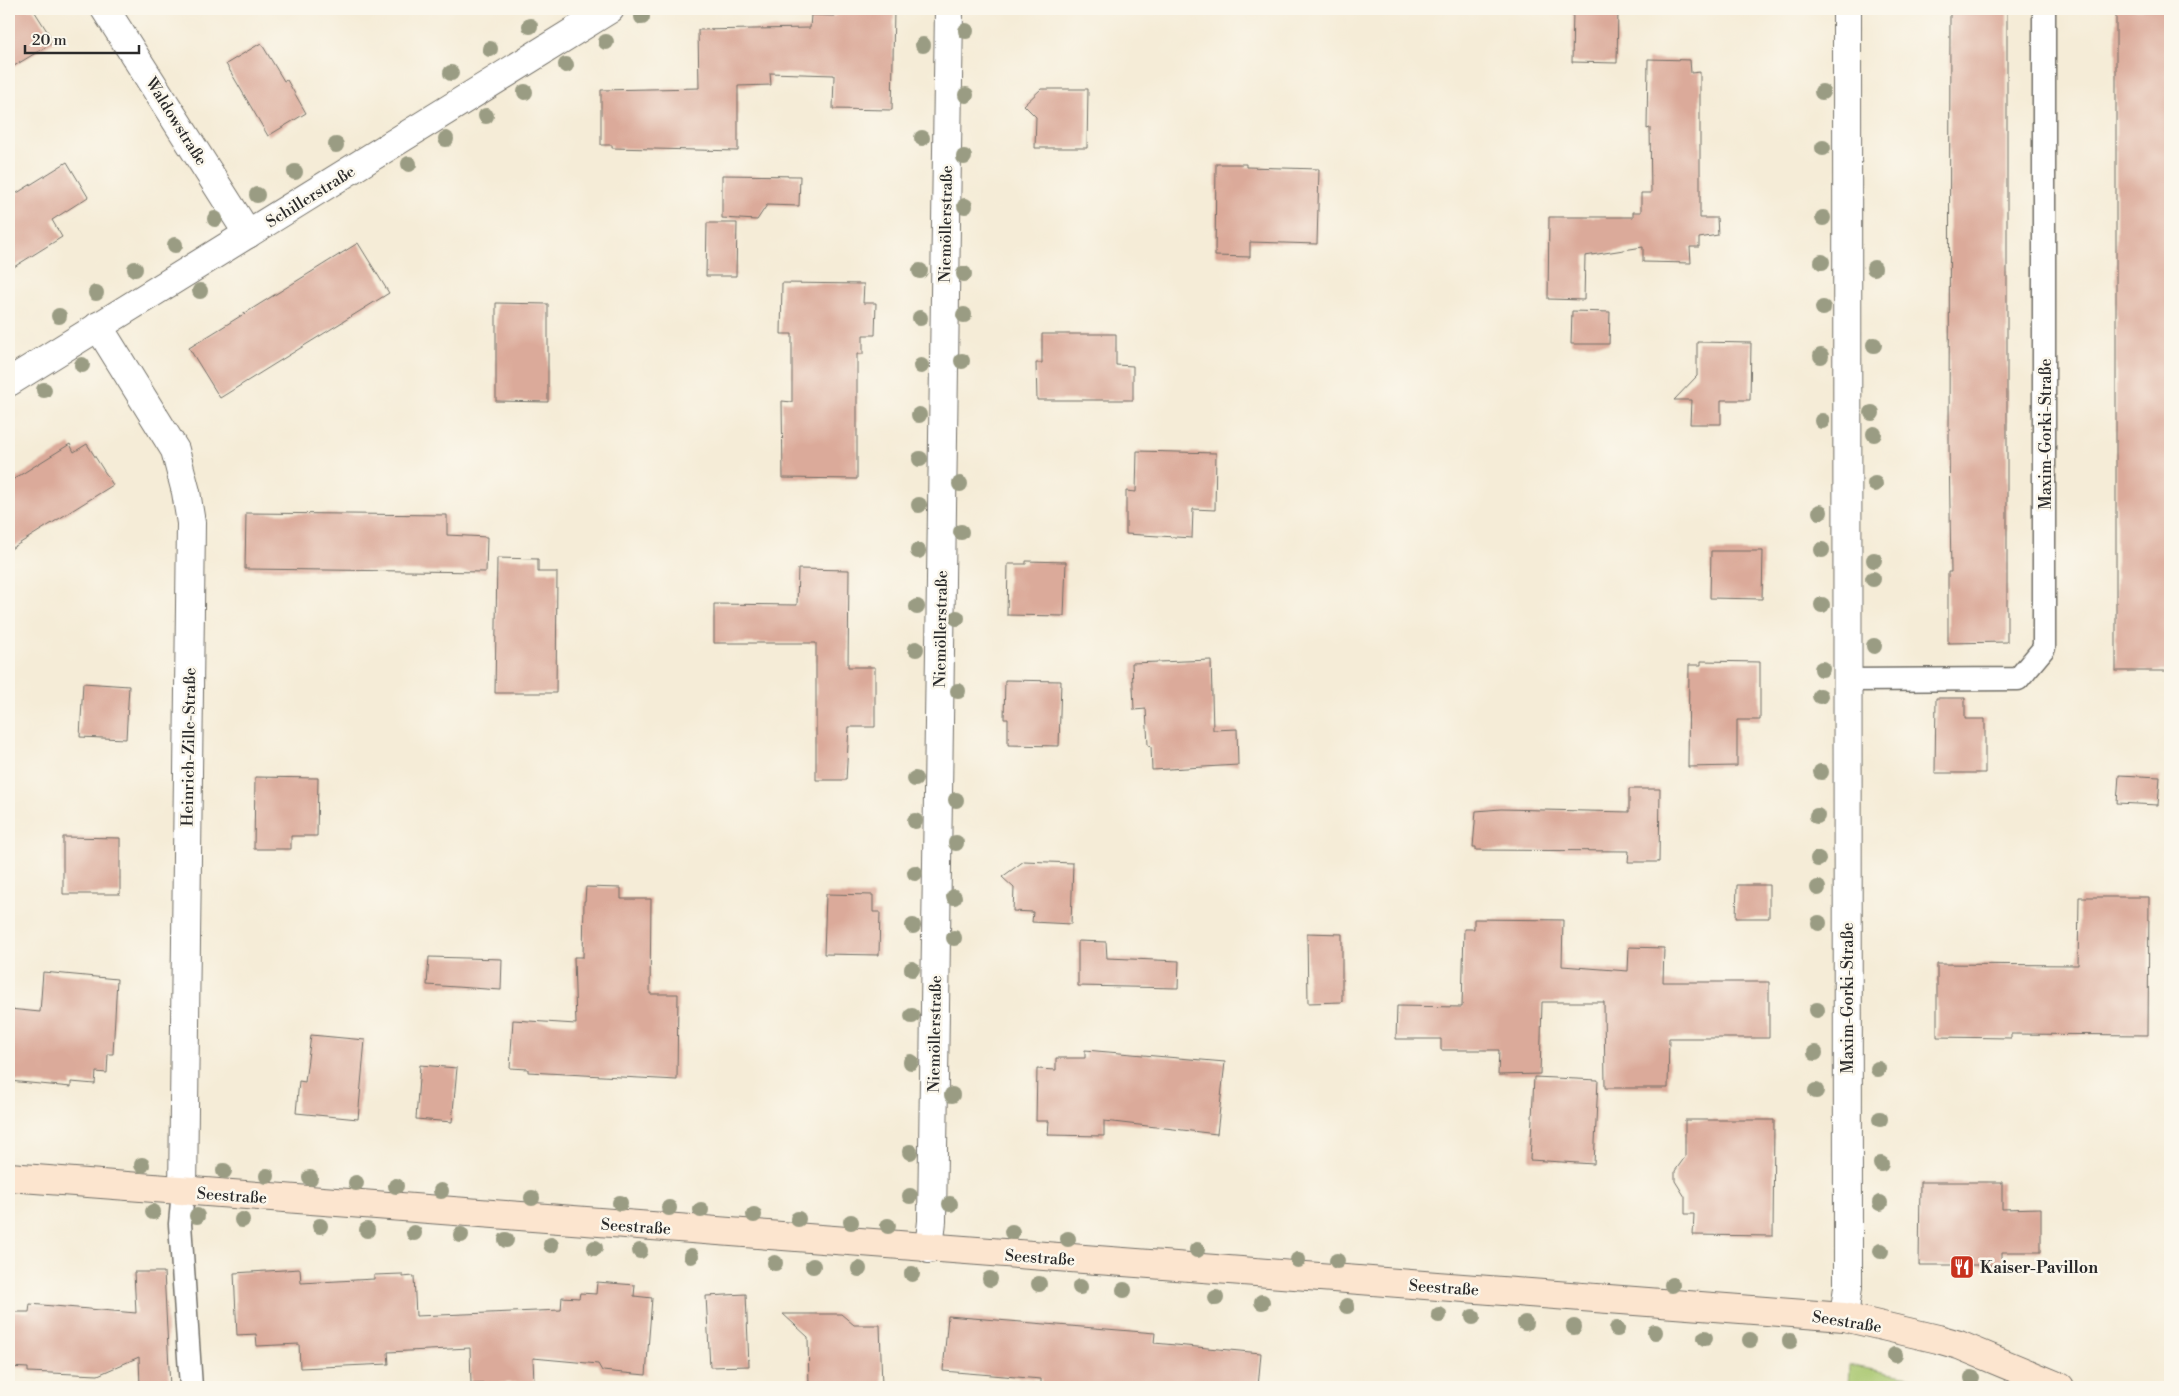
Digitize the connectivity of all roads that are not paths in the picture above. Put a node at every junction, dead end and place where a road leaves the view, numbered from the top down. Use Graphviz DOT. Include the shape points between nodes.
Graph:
graph roads {
  1 [pos="105,9"];
  2 [pos="610,9"];
  3 [pos="948,9"];
  4 [pos="1847,9"];
  5 [pos="2044,9"];
  6 [pos="248,234"];
  7 [pos="98,326"];
  8 [pos="9,382"];
  9 [pos="1847,680"];
  10 [pos="9,1177"];
  11 [pos="183,1191"];
  12 [pos="929,1249"];
  13 [pos="1844,1317"];
  14 [pos="191,1387"];
  15 [pos="2060,1387"];
  1 -- 6 [label="street, Waldowstraße"];
  2 -- 6 [label="street, Schillerstraße"];
  3 -- 12 [label="street, Niemöllerstraße" via="932,1221"];
  4 -- 9 [label="street, Maxim-Gorki-Straße"];
  5 -- 9 [label="lane, Maxim-Gorki-Straße" via="2044,648 2018,679"];
  6 -- 7 [label="street, Schillerstraße"];
  7 -- 8 [label="street, Schillerstraße"];
  7 -- 11 [label="street, Heinrich-Zille-Straße" via="175,450 191,523"];
  9 -- 13 [label="street, Maxim-Gorki-Straße" via="1848,1287"];
  10 -- 11 [label="main road, Seestraße"];
  11 -- 12 [label="main road, Seestraße"];
  11 -- 14 [label="lane" via="180,1224"];
  12 -- 13 [label="main road, Seestraße"];
  13 -- 15 [label="main road, Seestraße" via="1952,1343"];
}
